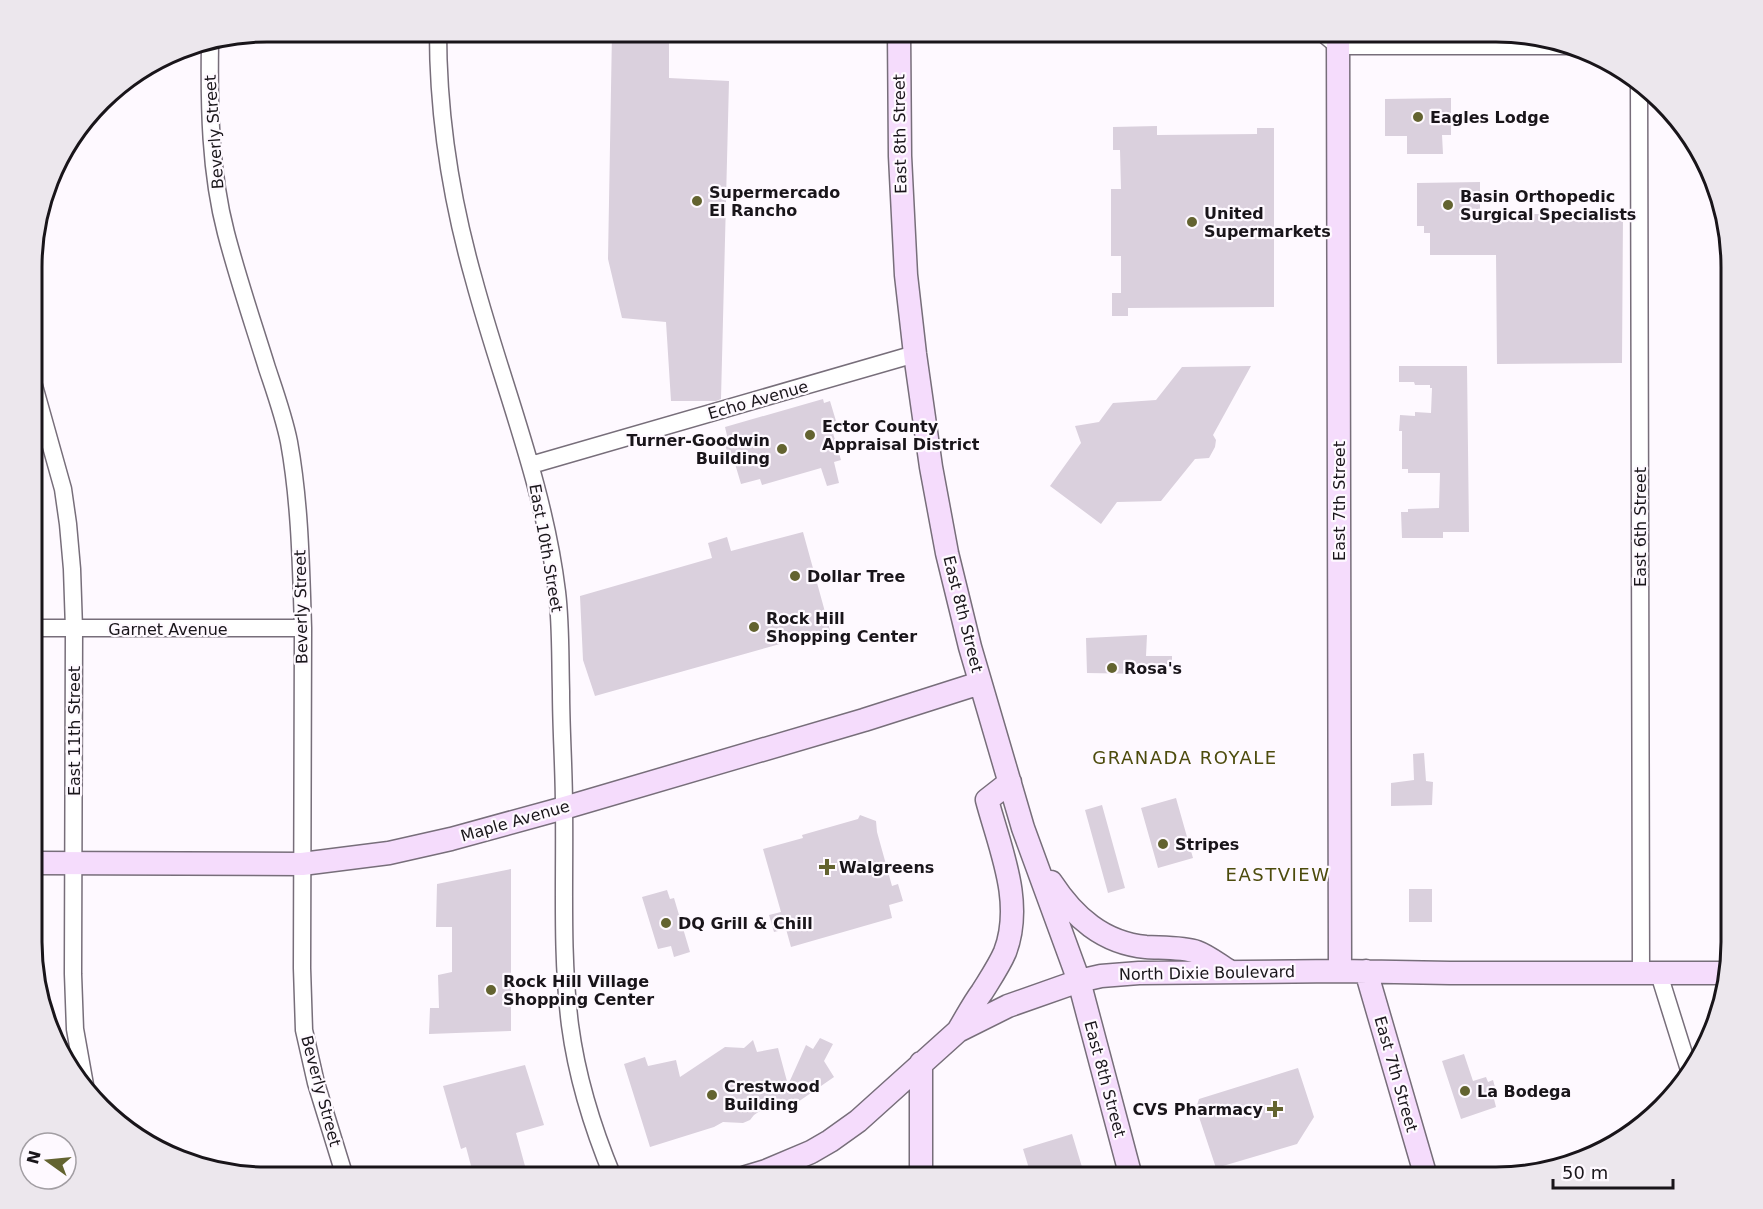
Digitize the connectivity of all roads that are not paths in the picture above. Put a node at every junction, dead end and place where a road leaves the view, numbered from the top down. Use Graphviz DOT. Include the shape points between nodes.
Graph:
graph roads {
  1 [pos="438,42"];
  2 [pos="899,42"];
  3 [pos="1332,42"];
  4 [pos="1468,42"];
  5 [pos="1526,44"];
  6 [pos="210,50"];
  7 [pos="1639,94"];
  8 [pos="915,354"];
  9 [pos="42,412"];
  10 [pos="531,465"];
  11 [pos="42,628"];
  12 [pos="303,628"];
  13 [pos="74,629"];
  14 [pos="980,683"];
  15 [pos="1010,782"];
  16 [pos="564,808"];
  17 [pos="1035,858"];
  18 [pos="42,863"];
  19 [pos="73,863"];
  20 [pos="302,864"];
  21 [pos="1340,970"];
  22 [pos="1229,971"];
  23 [pos="1366,971"];
  24 [pos="1719,973"];
  25 [pos="1650,974"];
  26 [pos="1079,981"];
  27 [pos="958,1031"];
  28 [pos="921,1063"];
  29 [pos="1686,1063"];
  30 [pos="83,1071"];
  31 [pos="342,1167"];
  32 [pos="609,1167"];
  33 [pos="777,1167"];
  34 [pos="921,1167"];
  35 [pos="1128,1167"];
  36 [pos="1423,1167"];
  1 -- 10 [label="street, East 10th Street" via="441,115 459,225"];
  2 -- 8 [label="main road, East 8th Street" via="902,223"];
  3 -- 21 [label="main road, East 7th Street"];
  4 -- 5 [label="street"];
  6 -- 12 [label="street, Beverly Street" via="216,185 232,257 288,441 296,495"];
  7 -- 25 [label="street, East 6th Street"];
  8 -- 10 [label="street, Echo Avenue"];
  8 -- 14 [label="main road, East 8th Street" via="942,525"];
  9 -- 13 [label="street, East 11th Street" via="64,498"];
  10 -- 16 [label="street, East 10th Street" via="556,590"];
  11 -- 13 [label="street, Garnet Avenue"];
  12 -- 13 [label="street, Garnet Avenue"];
  12 -- 20 [label="street, Beverly Street"];
  13 -- 19 [label="street, East 11th Street"];
  14 -- 15 [label="main road, East 8th Street"];
  14 -- 16 [label="main road, Maple Avenue"];
  15 -- 17 [label="main road, East 8th Street"];
  15 -- 27 [label="main road" via="987,800 1011,888 1012,916 1005,951"];
  16 -- 20 [label="main road, Maple Avenue" via="390,853"];
  16 -- 32 [label="street, East 10th Street" via="564,928 570,1026 587,1105"];
  17 -- 22 [label="main road" via="1065,902 1095,930 1140,946 1196,951"];
  17 -- 26 [label="main road, East 8th Street"];
  18 -- 19 [label="main road, Maple Avenue"];
  19 -- 20 [label="main road, Maple Avenue"];
  19 -- 30 [label="street, East 11th Street" via="75,1029"];
  20 -- 31 [label="street, Beverly Street" via="304,1030"];
  21 -- 22 [label="main road, North Dixie Boulevard"];
  21 -- 23 [label="main road, North Dixie Boulevard"];
  22 -- 26 [label="main road, North Dixie Boulevard" via="1139,973"];
  23 -- 25 [label="main road, North Dixie Boulevard"];
  23 -- 36 [label="main road, East 7th Street"];
  24 -- 25 [label="main road, North Dixie Boulevard"];
  25 -- 29 [label="street, East 6th Street"];
  26 -- 27 [label="main road, North Dixie Boulevard" via="1008,1006"];
  26 -- 35 [label="main road, East 8th Street"];
  27 -- 28 [label="main road, North Dixie Boulevard"];
  28 -- 33 [label="main road, North Dixie Boulevard" via="830,1142"];
  28 -- 34 [label="main road"];
}
